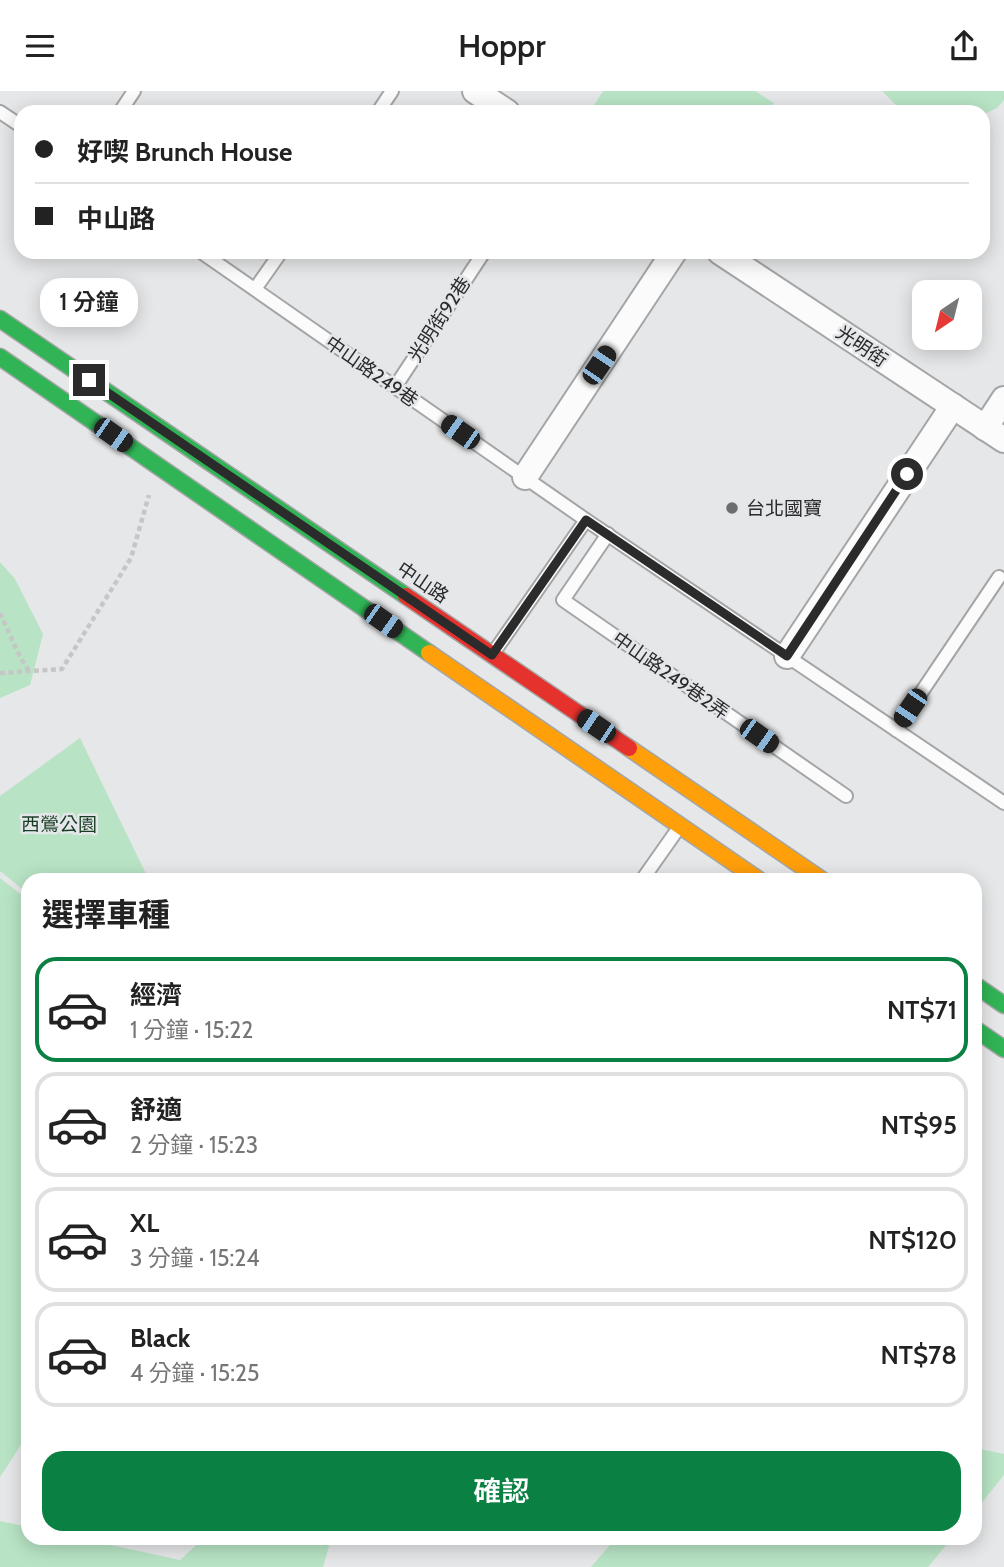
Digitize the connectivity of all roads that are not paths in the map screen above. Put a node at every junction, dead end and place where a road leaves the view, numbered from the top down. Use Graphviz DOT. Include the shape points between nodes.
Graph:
graph roads {
  1 [pos="475,91"];
  2 [pos="496,105"];
  3 [pos="211,259"];
  4 [pos="276,259"];
  5 [pos="479,259"];
  6 [pos="669,259"];
  7 [pos="731,259"];
  8 [pos="255,289"];
  9 [pos="0,319"];
  10 [pos="0,357"];
  11 [pos="395,387"];
  12 [pos="1004,399"];
  13 [pos="953,406"];
  14 [pos="995,434"];
  15 [pos="525,477"];
  16 [pos="586,520"];
  17 [pos="608,534"];
  18 [pos="999,577"];
  19 [pos="787,656"];
  20 [pos="482,669"];
  21 [pos="896,730"];
  22 [pos="1004,786"];
  23 [pos="846,796"];
  24 [pos="1000,801"];
  25 [pos="690,811"];
  26 [pos="647,873"];
  27 [pos="752,873"];
  28 [pos="809,873"];
  29 [pos="982,990"];
  30 [pos="1004,1005"];
  31 [pos="982,1034"];
  32 [pos="1004,1049"];
  1 -- 2 [label="street"];
  3 -- 8 [label="lane, 中山路249巷"];
  4 -- 8 [label="lane"];
  5 -- 11 [label="lane, 光明街92巷"];
  6 -- 15 [label="street"];
  7 -- 13 [label="street, 光明街"];
  8 -- 11 [label="lane, 中山路249巷"];
  9 -- 20 [label="street, 中山路"];
  10 -- 20 [label="street, 中山路" via="158,466"];
  11 -- 15 [label="lane, 中山路249巷"];
  12 -- 14 [label="street"];
  13 -- 14 [label="street, 光明街"];
  13 -- 19 [label="street"];
  15 -- 16 [label="lane, 中山路249巷"];
  16 -- 17 [label="lane, 中山路249巷"];
  16 -- 20 [label="lane"];
  17 -- 19 [label="lane, 中山路249巷"];
  17 -- 23 [label="lane, 中山路249巷2弄" via="563,600"];
  18 -- 21 [label="lane"];
  19 -- 21 [label="lane, 中山路249巷"];
  20 -- 25 [label="street, 中山路"];
  20 -- 25 [label="street, 中山路"];
  21 -- 24 [label="lane, 中山路249巷"];
  22 -- 24 [label="lane"];
  25 -- 26 [label="lane"];
  25 -- 27 [label="street, 中山路"];
  25 -- 28 [label="street, 中山路"];
  29 -- 30 [label="street"];
  31 -- 32 [label="street"];
}
